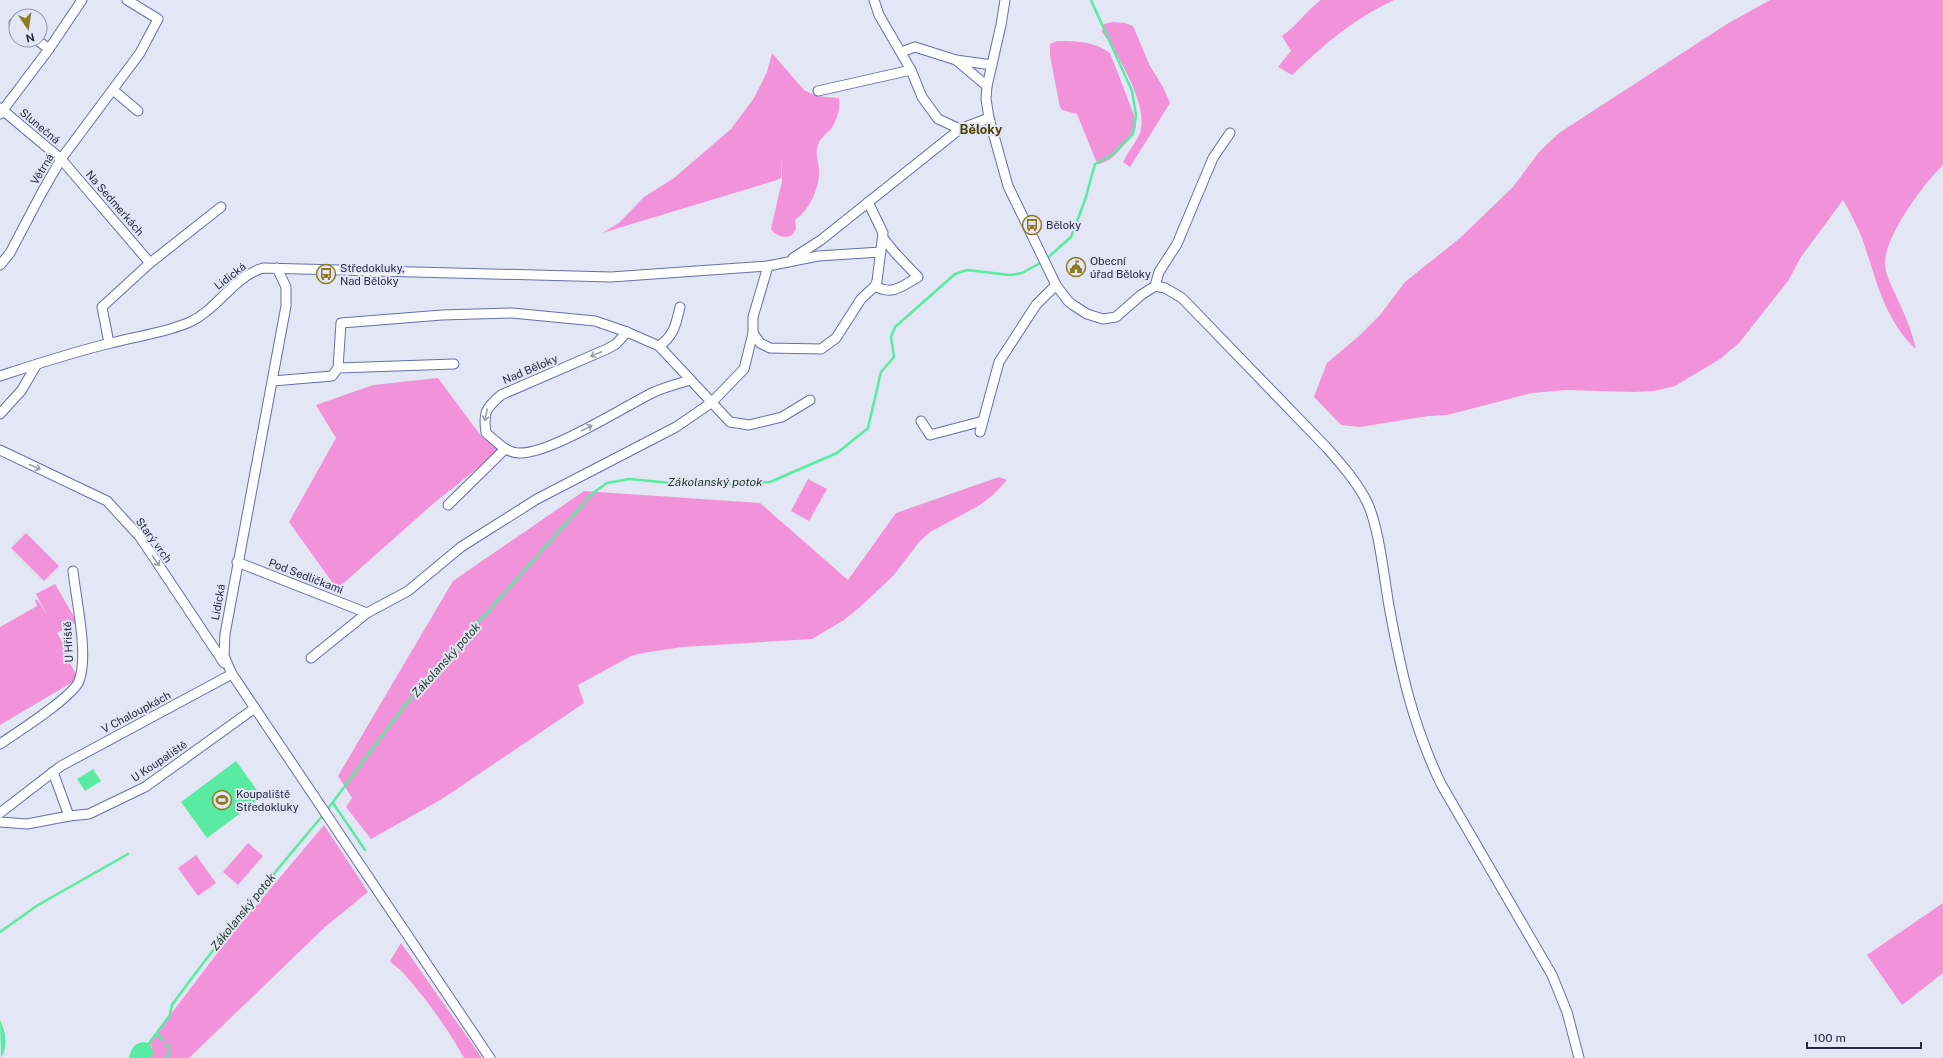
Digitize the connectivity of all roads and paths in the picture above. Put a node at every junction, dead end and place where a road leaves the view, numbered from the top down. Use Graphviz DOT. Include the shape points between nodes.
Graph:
graph roads {
  1 [pos="82,0"];
  2 [pos="127,0"];
  3 [pos="874,0"];
  4 [pos="1005,0"];
  5 [pos="49,49"];
  6 [pos="901,52"];
  7 [pos="956,60"];
  8 [pos="992,65"];
  9 [pos="911,70"];
  10 [pos="987,86"];
  11 [pos="112,90"];
  12 [pos="818,91"];
  13 [pos="1,111"];
  14 [pos="138,111"];
  15 [pos="989,118"];
  16 [pos="960,129"];
  17 [pos="1230,133"];
  18 [pos="61,159"];
  19 [pos="868,202"];
  20 [pos="221,207"];
  21 [pos="883,238"];
  22 [pos="881,252"];
  23 [pos="788,261"];
  24 [pos="150,263"];
  25 [pos="0,265"];
  26 [pos="768,266"];
  27 [pos="277,268"];
  28 [pos="1056,284"];
  29 [pos="875,286"];
  30 [pos="1155,286"];
  31 [pos="680,307"];
  32 [pos="627,332"];
  33 [pos="753,333"];
  34 [pos="109,343"];
  35 [pos="659,346"];
  36 [pos="37,364"];
  37 [pos="454,364"];
  38 [pos="338,368"];
  39 [pos="0,376"];
  40 [pos="690,380"];
  41 [pos="273,381"];
  42 [pos="810,400"];
  43 [pos="711,403"];
  44 [pos="0,414"];
  45 [pos="921,421"];
  46 [pos="983,421"];
  47 [pos="980,432"];
  48 [pos="505,449"];
  49 [pos="0,450"];
  50 [pos="448,505"];
  51 [pos="237,562"];
  52 [pos="73,571"];
  53 [pos="368,613"];
  54 [pos="311,658"];
  55 [pos="232,674"];
  56 [pos="255,708"];
  57 [pos="0,744"];
  58 [pos="53,772"];
  59 [pos="0,813"];
  60 [pos="69,816"];
  61 [pos="0,822"];
  62 [pos="490,1058"];
  63 [pos="1579,1058"];
  1 -- 5 [label="street, Slunečná"];
  2 -- 11 [label="street, Větrná" via="158,19 140,53"];
  3 -- 6 [label="street" via="879,16"];
  4 -- 8 [label="street"];
  5 -- 13 [label="street, Slunečná"];
  6 -- 7 [label="street" via="915,47"];
  6 -- 9 [label="street"];
  7 -- 8 [label="street"];
  7 -- 10 [label="street"];
  8 -- 10 [label="street"];
  9 -- 12 [label="street"];
  9 -- 16 [label="street" via="922,97 938,119"];
  10 -- 15 [label="street"];
  11 -- 14 [label="street"];
  11 -- 18 [label="street, Větrná"];
  13 -- 18 [label="street, Slunečná"];
  15 -- 16 [label="street"];
  15 -- 28 [label="street" via="1008,186"];
  16 -- 19 [label="street"];
  17 -- 30 [label="street" via="1212,158 1177,244 1159,272"];
  18 -- 24 [label="street, Na Sedmerkách"];
  18 -- 25 [label="street, Větrná" via="10,253"];
  19 -- 21 [label="street" via="881,226"];
  19 -- 23 [label="street" via="821,240"];
  20 -- 24 [label="street"];
  21 -- 22 [label="street"];
  21 -- 29 [label="street" via="918,277 892,292"];
  22 -- 23 [label="street" via="818,256"];
  22 -- 29 [label="street"];
  23 -- 26 [label="street"];
  24 -- 34 [label="street" via="102,307"];
  26 -- 27 [label="street" via="611,277"];
  26 -- 33 [label="street" via="753,317"];
  27 -- 34 [label="street, Lidická" via="253,271 206,312 190,322"];
  27 -- 41 [label="street, Lidická" via="284,278 287,294"];
  28 -- 30 [label="street" via="1073,305 1103,319 1116,317"];
  28 -- 46 [label="street" via="1036,306 1000,362"];
  29 -- 33 [label="street" via="861,299 836,338 821,350 770,348 760,343"];
  30 -- 63 [label="street" via="1173,292 1192,307 1327,448 1347,471 1368,503 1400,669 1426,752 1441,784 1552,975 1567,1012"];
  31 -- 35 [label="street" via="675,331"];
  32 -- 35 [label="street"];
  32 -- 38 [label="street" via="595,321 512,313 442,315 341,324"];
  32 -- 48 [label="street, Nad Běloky, one-way" via="616,344 607,349 501,395 488,407 484,419 486,433"];
  33 -- 43 [label="street" via="744,368"];
  34 -- 36 [label="street, Lidická"];
  35 -- 40 [label="street"];
  36 -- 39 [label="street, Lidická"];
  36 -- 44 [label="street" via="21,391"];
  37 -- 38 [label="street"];
  38 -- 41 [label="street" via="332,376"];
  40 -- 43 [label="street"];
  48 -- 40 [label="street, Nad Běloky, one-way" via="518,453 533,452 572,436 654,392"];
  41 -- 51 [label="street, Lidická"];
  42 -- 43 [label="street" via="782,417 749,425 730,422"];
  43 -- 53 [label="street" via="676,427 537,499 462,547 408,591"];
  45 -- 46 [label="street" via="930,435"];
  46 -- 47 [label="street"];
  48 -- 50 [label="street"];
  49 -- 55 [label="street, Starý vrch, one-way" via="107,501 140,537"];
  51 -- 53 [label="street, Pod Sedličkami"];
  51 -- 55 [label="street, Lidická" via="224,643 224,656"];
  52 -- 57 [label="street, U Hřiště" via="83,657 78,682 58,703"];
  53 -- 54 [label="street"];
  55 -- 56 [label="street, Lidická"];
  55 -- 58 [label="street, V Chaloupkách"];
  56 -- 60 [label="street, U Koupaliště" via="145,787 89,814"];
  56 -- 62 [label="street, Lidická"];
  58 -- 59 [label="street, V Chaloupkách"];
  58 -- 60 [label="street"];
  60 -- 61 [label="street" via="27,824"];
}
